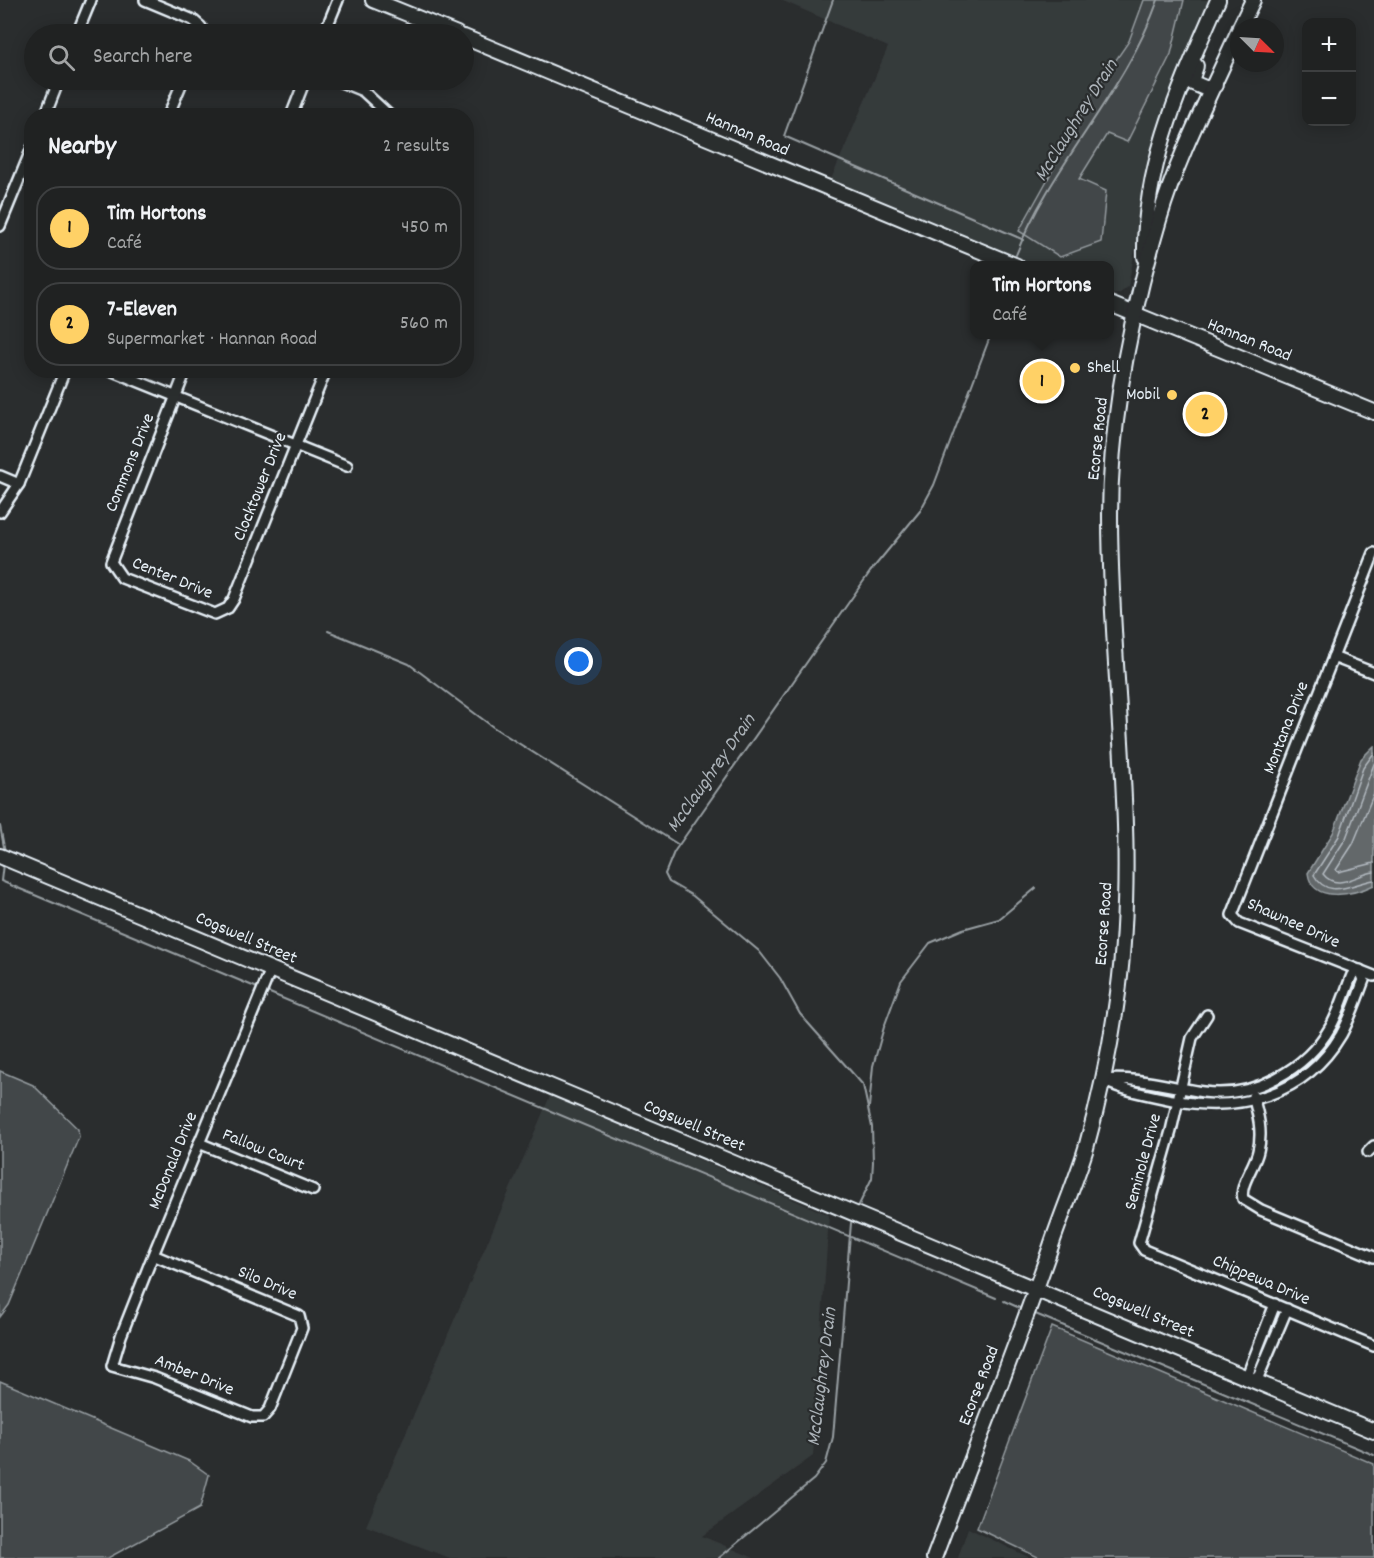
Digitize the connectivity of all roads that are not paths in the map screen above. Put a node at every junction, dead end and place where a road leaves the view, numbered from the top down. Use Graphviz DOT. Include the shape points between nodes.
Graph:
graph roads {
  1 [pos="91,0"];
  2 [pos="145,0"];
  3 [pos="338,0"];
  4 [pos="373,0"];
  5 [pos="1220,0"];
  6 [pos="1252,0"];
  7 [pos="1245,18"];
  8 [pos="81,24"];
  9 [pos="196,24"];
  10 [pos="328,24"];
  11 [pos="432,24"];
  12 [pos="474,41"];
  13 [pos="1230,51"];
  14 [pos="1215,85"];
  15 [pos="55,90"];
  16 [pos="179,90"];
  17 [pos="301,90"];
  18 [pos="361,90"];
  19 [pos="48,108"];
  20 [pos="171,108"];
  21 [pos="294,108"];
  22 [pos="381,108"];
  23 [pos="24,165"];
  24 [pos="2,213"];
  25 [pos="0,226"];
  26 [pos="1005,261"];
  27 [pos="1145,266"];
  28 [pos="1114,306"];
  29 [pos="1134,315"];
  30 [pos="62,378"];
  31 [pos="130,378"];
  32 [pos="183,378"];
  33 [pos="323,378"];
  34 [pos="176,396"];
  35 [pos="1374,412"];
  36 [pos="296,444"];
  37 [pos="347,466"];
  38 [pos="0,476"];
  39 [pos="19,484"];
  40 [pos="0,512"];
  41 [pos="1374,553"];
  42 [pos="113,568"];
  43 [pos="1369,579"];
  44 [pos="222,612"];
  45 [pos="1333,657"];
  46 [pos="1374,673"];
  47 [pos="0,856"];
  48 [pos="1232,915"];
  49 [pos="271,969"];
  50 [pos="1360,970"];
  51 [pos="1374,976"];
  52 [pos="1207,1014"];
  53 [pos="1102,1080"];
  54 [pos="1180,1088"];
  55 [pos="1251,1089"];
  56 [pos="1177,1101"];
  57 [pos="1254,1101"];
  58 [pos="200,1143"];
  59 [pos="313,1190"];
  60 [pos="1139,1243"];
  61 [pos="153,1255"];
  62 [pos="1374,1257"];
  63 [pos="1036,1288"];
  64 [pos="1275,1304"];
  65 [pos="1287,1309"];
  66 [pos="1374,1346"];
  67 [pos="112,1366"];
  68 [pos="1252,1378"];
  69 [pos="263,1417"];
  70 [pos="1374,1431"];
  71 [pos="934,1558"];
  1 -- 8 [label="street"];
  2 -- 9 [label="street"];
  3 -- 10 [label="street"];
  4 -- 11 [label="street"];
  5 -- 14 [label="street" via="1221,9 1192,78 1193,83 1203,88"];
  5 -- 27 [label="street, Ecorse Road" via="1171,107 1160,143 1146,217"];
  6 -- 7 [label="street, Ecorse Road"];
  12 -- 26 [label="street, Hannan Road"];
  13 -- 14 [label="street, Ecorse Road"];
  14 -- 27 [label="street, Ecorse Road" via="1174,180"];
  15 -- 19 [label="street"];
  16 -- 20 [label="street"];
  17 -- 21 [label="street"];
  18 -- 22 [label="street"];
  23 -- 24 [label="street"];
  24 -- 25 [label="street"];
  27 -- 29 [label="street, Ecorse Road"];
  28 -- 29 [label="street, Hannan Road"];
  29 -- 35 [label="street, Hannan Road"];
  29 -- 53 [label="street, Ecorse Road" via="1115,439 1110,513 1127,818 1127,900 1118,994"];
  30 -- 39 [label="street"];
  31 -- 34 [label="street"];
  32 -- 34 [label="street, Commons Drive"];
  33 -- 36 [label="street, Clocktower Drive"];
  34 -- 36 [label="street"];
  34 -- 42 [label="street, Commons Drive" via="114,551"];
  36 -- 37 [label="street"];
  36 -- 44 [label="street, Clocktower Drive" via="234,599"];
  38 -- 39 [label="street"];
  39 -- 40 [label="street"];
  41 -- 43 [label="street, Montana Drive"];
  42 -- 44 [label="street, Center Drive" via="122,578 195,608"];
  43 -- 45 [label="street, Montana Drive"];
  45 -- 46 [label="street"];
  45 -- 48 [label="street, Montana Drive"];
  47 -- 49 [label="street, Cogswell Street"];
  48 -- 50 [label="street, Shawnee Drive" via="1239,923"];
  49 -- 58 [label="street, McDonald Drive"];
  49 -- 63 [label="street, Cogswell Street"];
  50 -- 51 [label="street, Shawnee Drive"];
  50 -- 55 [label="street" via="1352,975 1331,1026 1314,1050 1293,1069"];
  50 -- 57 [label="street" via="1364,980 1335,1044 1300,1079 1274,1095"];
  52 -- 54 [label="street, Seminole Drive" via="1192,1038"];
  53 -- 54 [label="street" via="1124,1077"];
  53 -- 56 [label="street" via="1121,1090"];
  53 -- 63 [label="street, Ecorse Road" via="1085,1152"];
  54 -- 55 [label="street" via="1212,1093"];
  54 -- 56 [label="street, Seminole Drive"];
  55 -- 57 [label="street"];
  56 -- 57 [label="street" via="1215,1105"];
  56 -- 60 [label="street, Seminole Drive"];
  57 -- 62 [label="street" via="1260,1122 1260,1145 1243,1189 1246,1203"];
  58 -- 59 [label="street, Fallow Court"];
  58 -- 61 [label="street, McDonald Drive"];
  60 -- 64 [label="street, Chippewa Drive" via="1144,1250"];
  61 -- 67 [label="street, McDonald Drive"];
  61 -- 69 [label="street, Silo Drive" via="300,1316 302,1328 270,1409"];
  63 -- 68 [label="street, Cogswell Street"];
  63 -- 71 [label="street, Ecorse Road"];
  64 -- 65 [label="street, Chippewa Drive"];
  64 -- 68 [label="street"];
  65 -- 66 [label="street, Chippewa Drive"];
  65 -- 68 [label="street"];
  67 -- 69 [label="street, Amber Drive" via="155,1378 252,1417"];
  68 -- 70 [label="street, Cogswell Street"];
}
